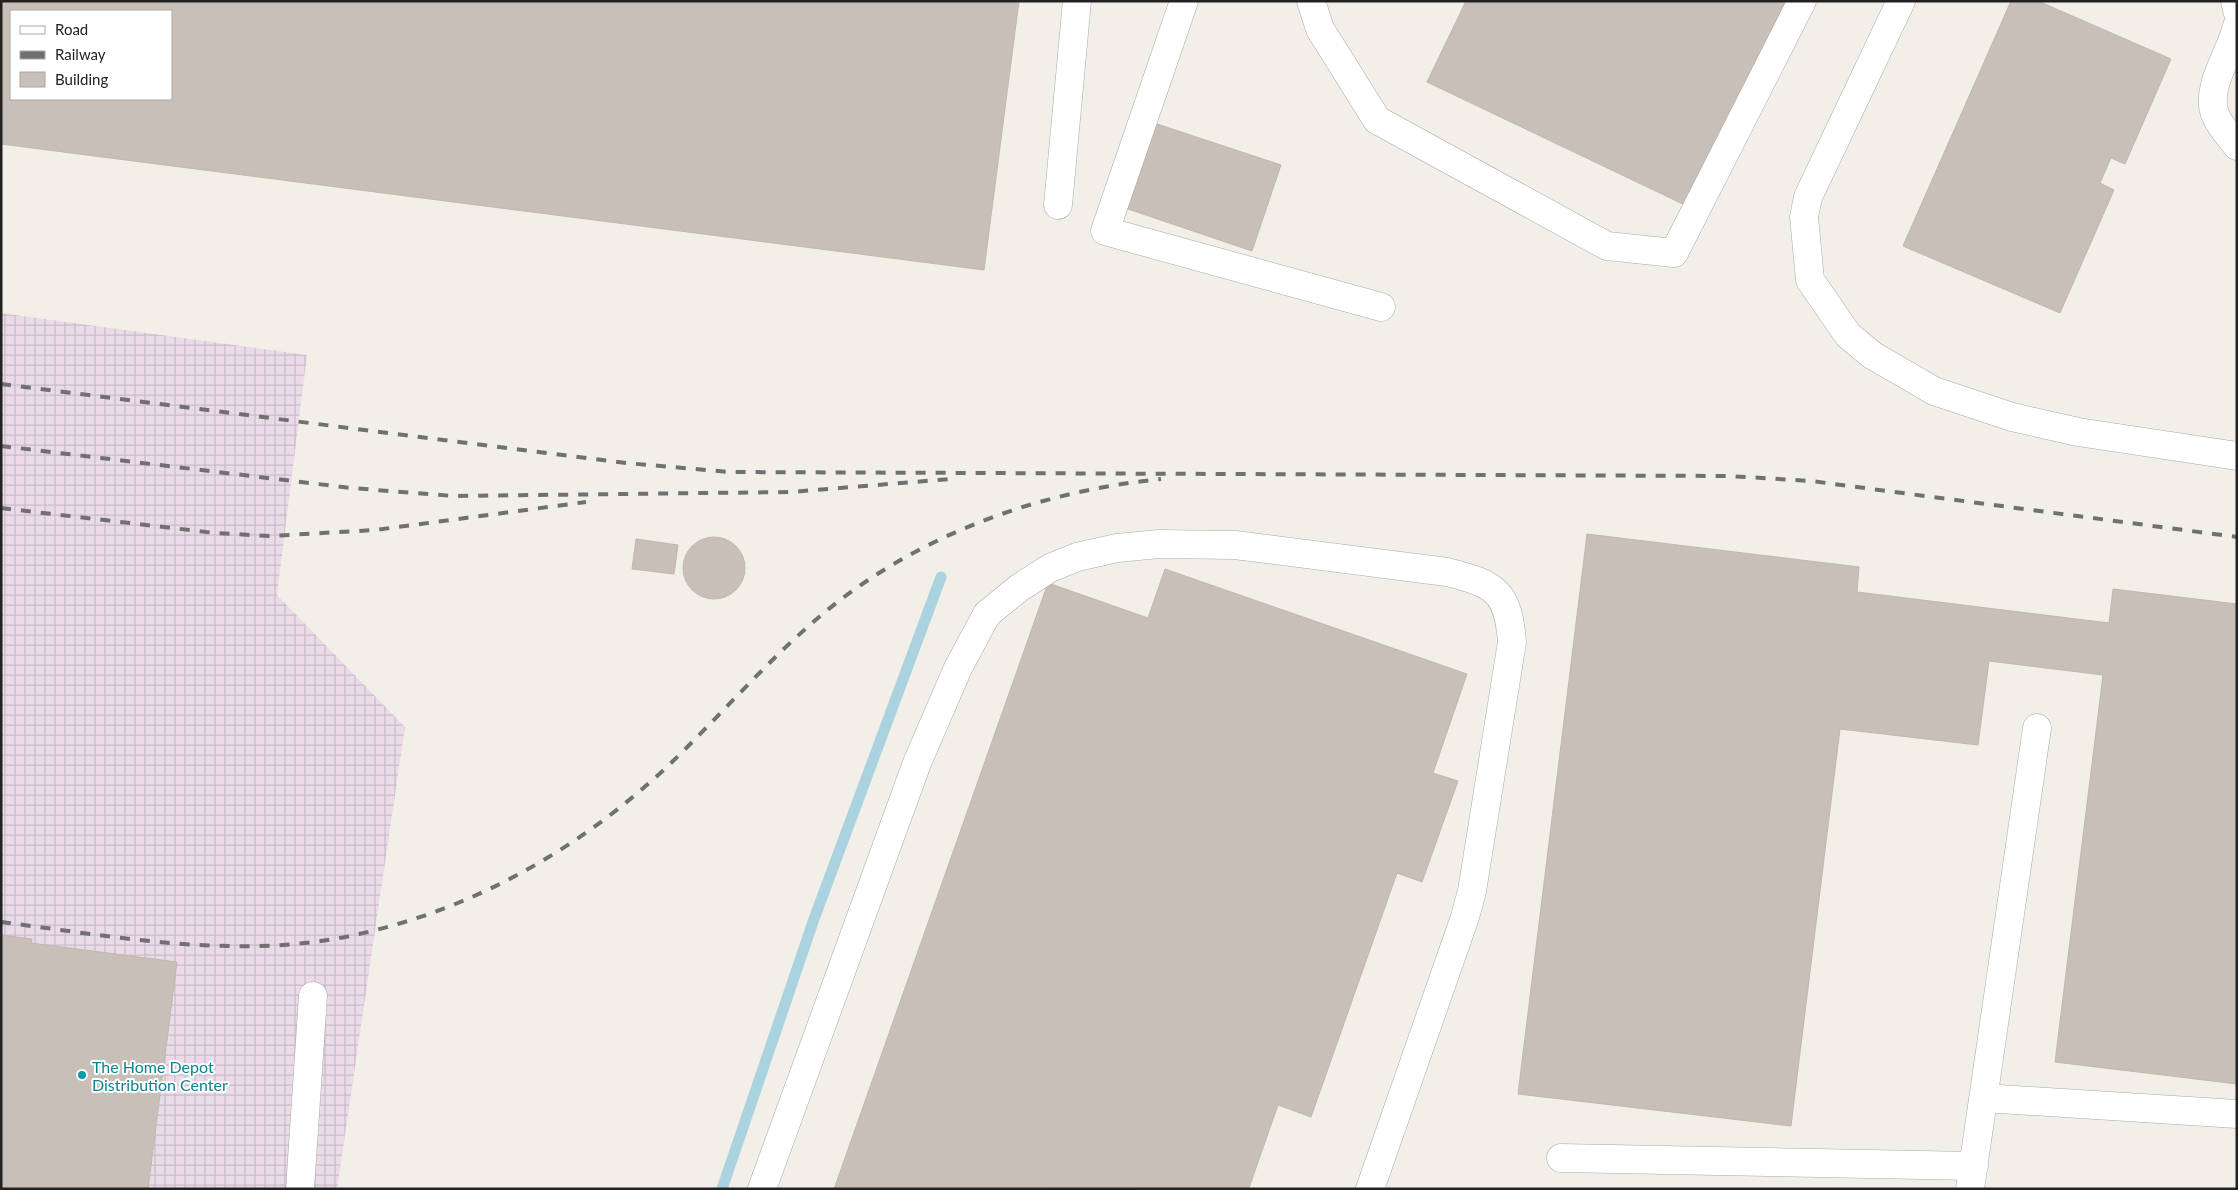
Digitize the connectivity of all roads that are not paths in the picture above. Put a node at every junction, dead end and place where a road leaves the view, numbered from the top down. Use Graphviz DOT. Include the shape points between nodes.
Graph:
graph roads {
  1 [pos="1077,1"];
  2 [pos="1184,1"];
  3 [pos="1312,1"];
  4 [pos="1802,1"];
  5 [pos="1901,1"];
  6 [pos="2234,1"];
  7 [pos="2237,10"];
  8 [pos="2237,26"];
  9 [pos="2237,146"];
  10 [pos="1058,205"];
  11 [pos="1381,307"];
  12 [pos="2237,456"];
  13 [pos="2037,728"];
  14 [pos="313,996"];
  15 [pos="1984,1098"];
  16 [pos="2237,1114"];
  17 [pos="1561,1158"];
  18 [pos="1972,1177"];
  19 [pos="300,1189"];
  20 [pos="762,1189"];
  21 [pos="1370,1189"];
  1 -- 10 [label="lane"];
  2 -- 11 [label="lane" via="1104,231"];
  3 -- 4 [label="lane" via="1320,29 1376,120 1607,246 1674,254"];
  5 -- 12 [label="lane" via="1808,197 1804,217 1810,280 1848,335 1872,355 1934,391 2012,417 2078,432"];
  6 -- 7 [label="lane"];
  8 -- 9 [label="lane" via="2213,89 2215,114"];
  13 -- 15 [label="lane"];
  14 -- 19 [label="lane"];
  15 -- 16 [label="lane"];
  15 -- 18 [label="lane"];
  17 -- 18 [label="lane"];
  20 -- 21 [label="lane" via="917,763 958,668 987,614 1050,568 1077,557 1159,544 1235,545 1447,572 1478,580 1506,603 1512,642 1472,891"];
}
